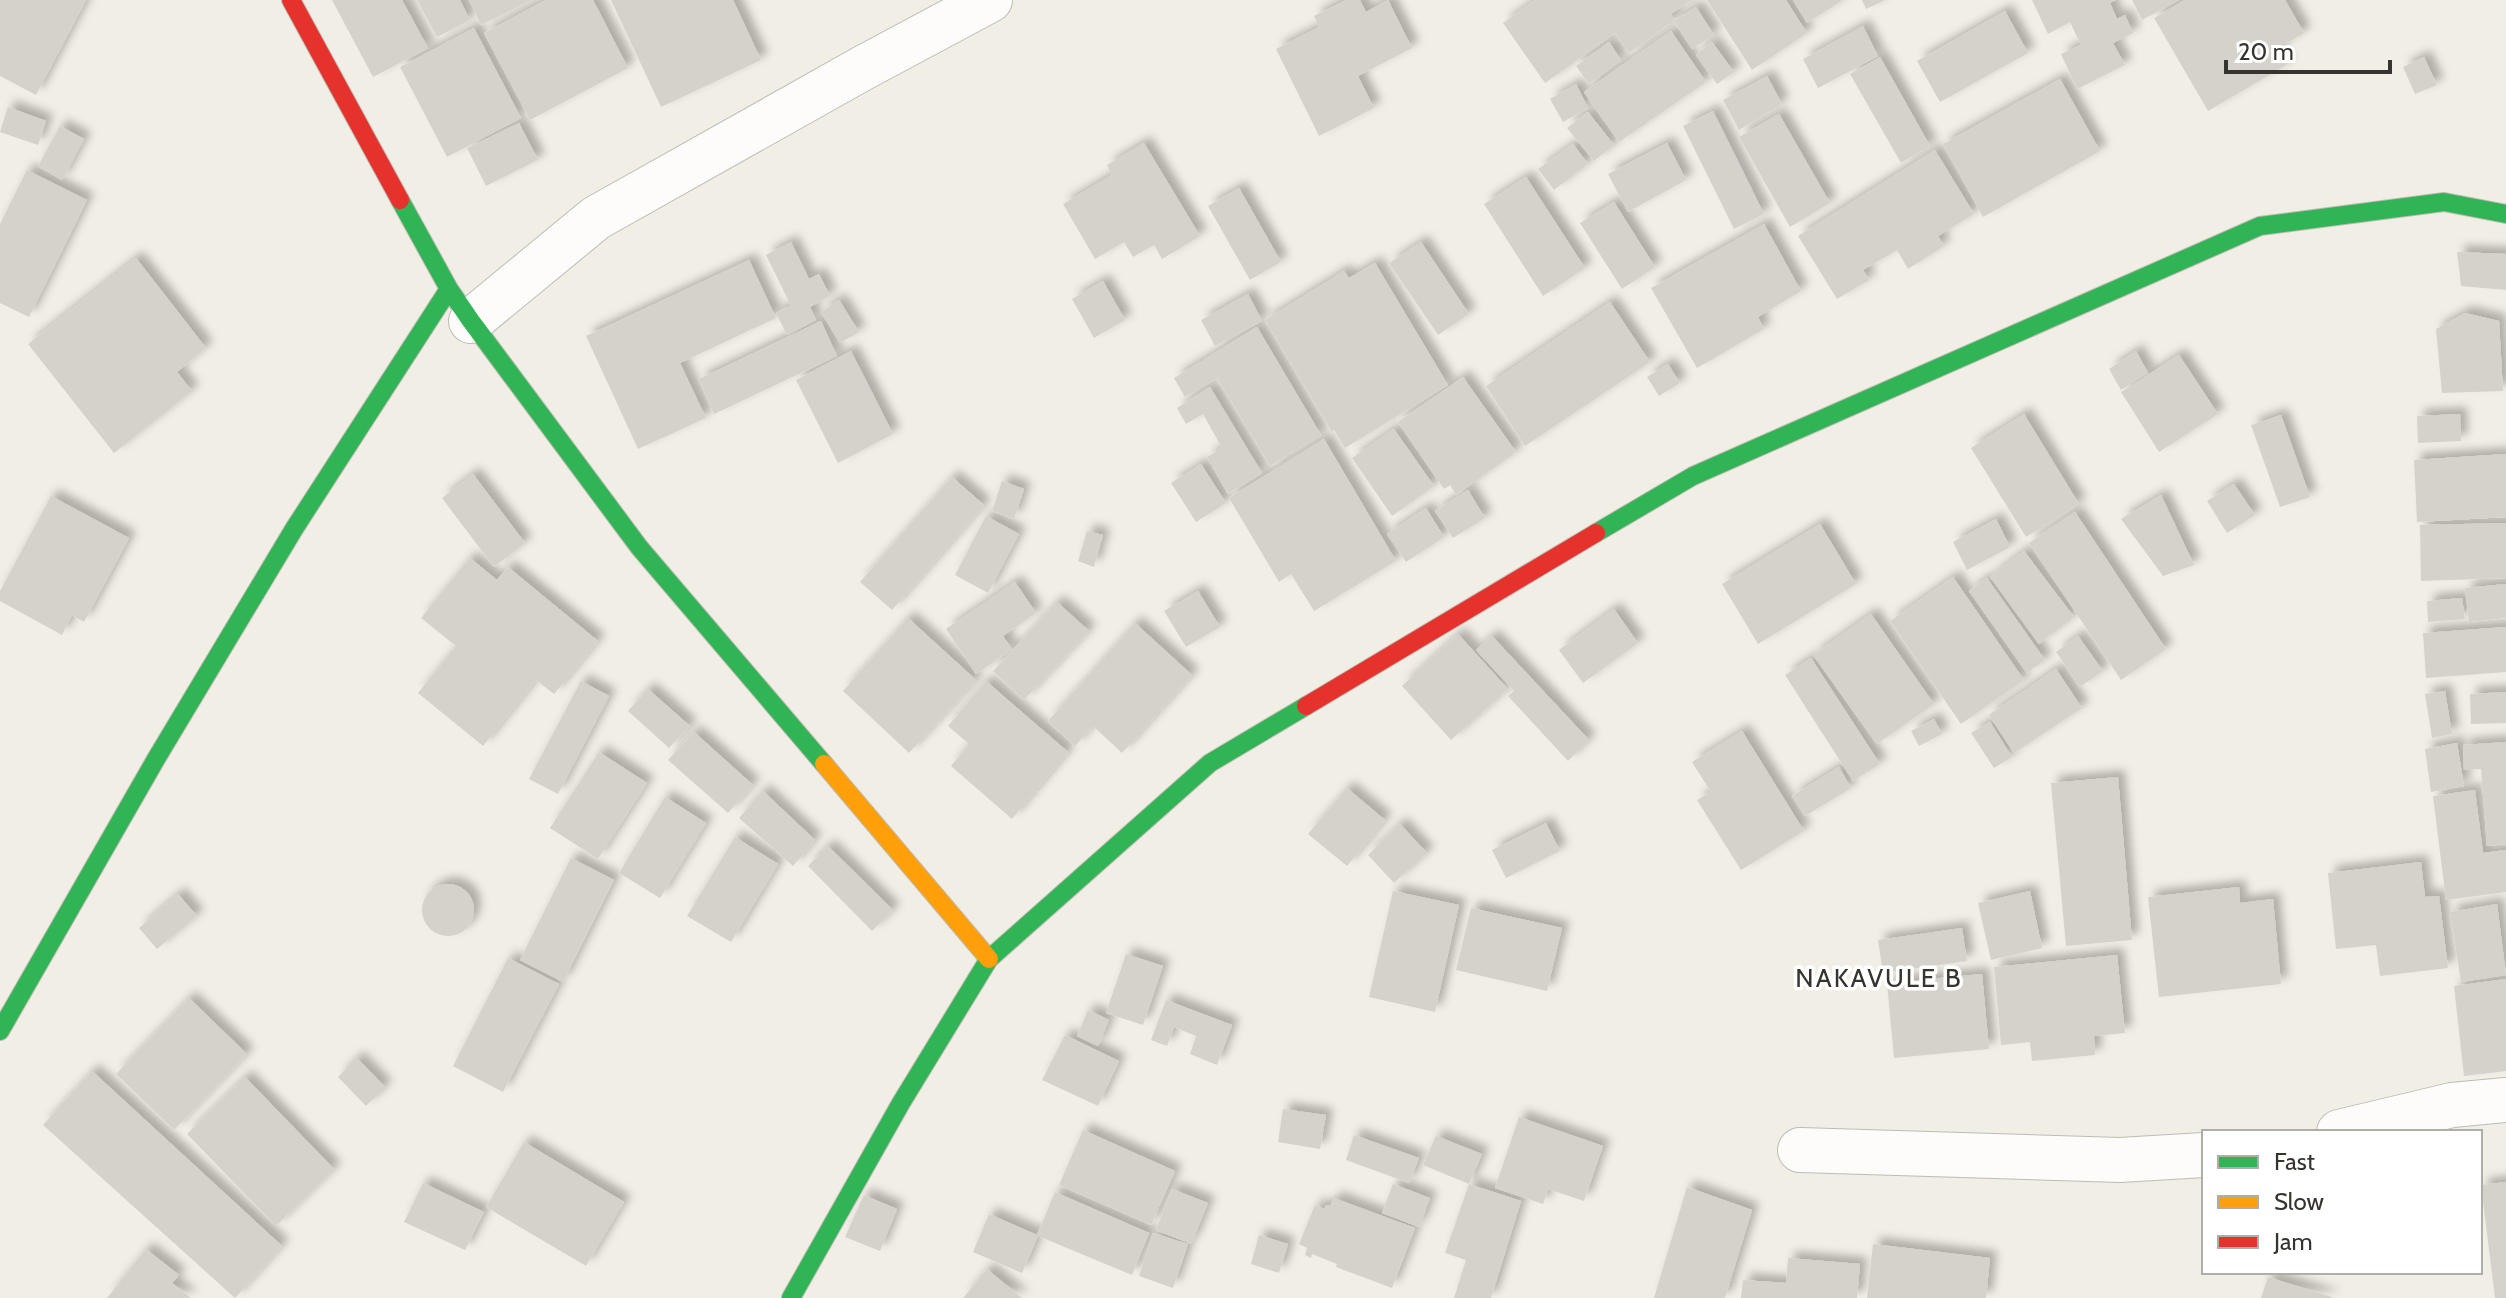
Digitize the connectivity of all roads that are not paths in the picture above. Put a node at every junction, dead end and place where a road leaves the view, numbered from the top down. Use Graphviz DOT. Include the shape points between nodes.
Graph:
graph roads {
  1 [pos="291,0"];
  2 [pos="990,0"];
  3 [pos="2506,214"];
  4 [pos="460,305"];
  5 [pos="989,959"];
  6 [pos="0,1031"];
  7 [pos="2506,1100"];
  8 [pos="2347,1130"];
  9 [pos="1800,1150"];
  10 [pos="2202,1155"];
  11 [pos="791,1298"];
  1 -- 4 [label="street"];
  2 -- 4 [label="street" via="596,218"];
  3 -- 5 [label="street" via="2444,202 2260,226 1693,476 1210,763"];
  4 -- 5 [label="street" via="639,547"];
  4 -- 6 [label="street" via="294,529"];
  5 -- 11 [label="street"];
  7 -- 8 [label="street" via="2452,1105"];
  9 -- 10 [label="street" via="2120,1160"];
}
